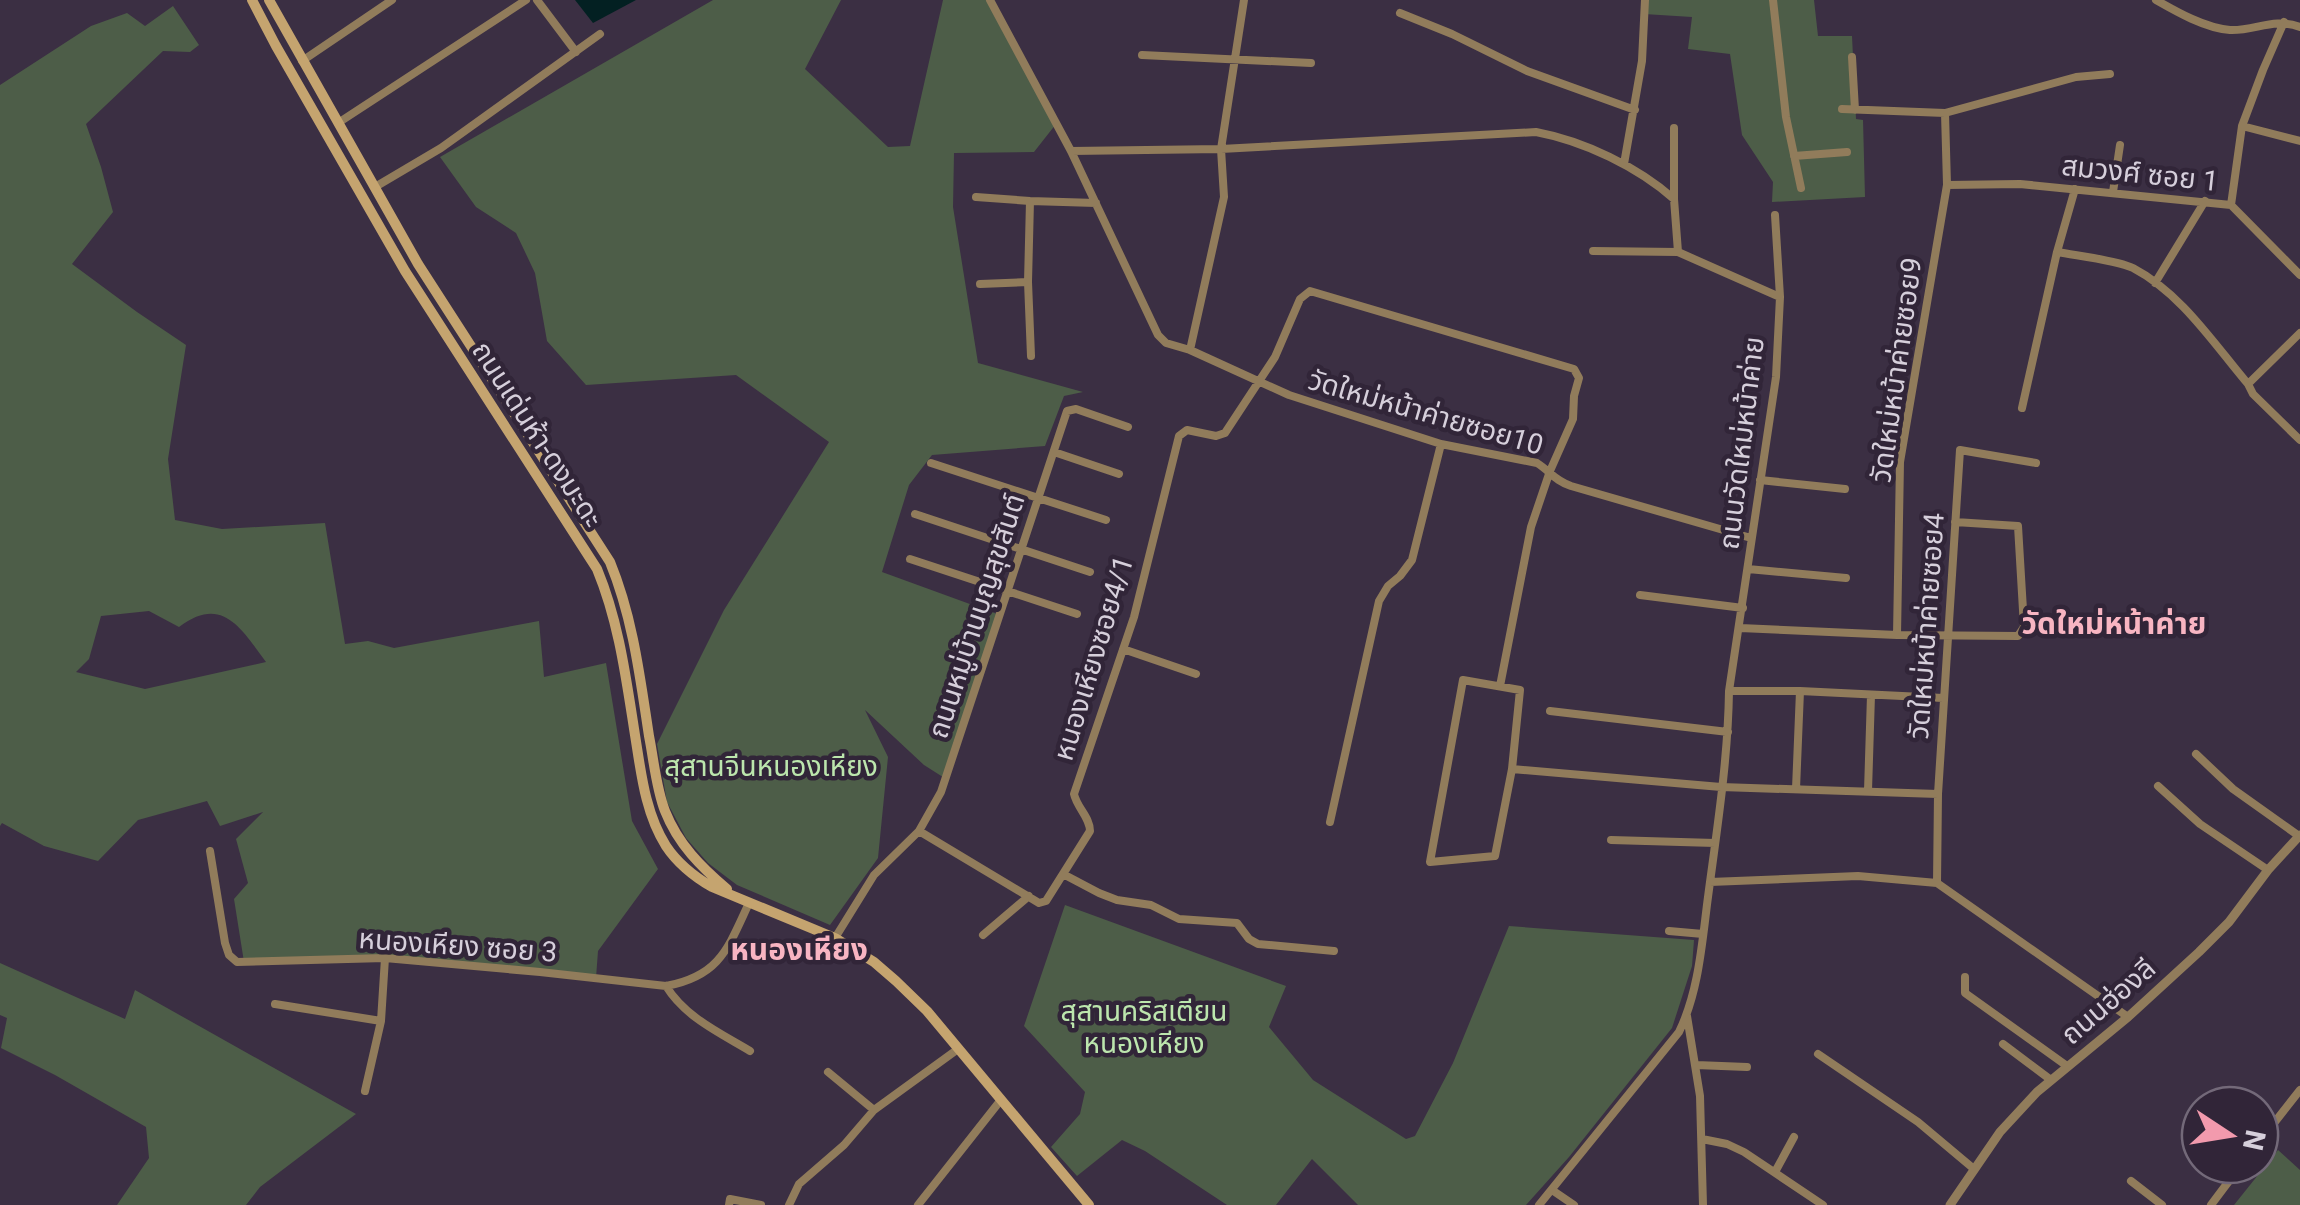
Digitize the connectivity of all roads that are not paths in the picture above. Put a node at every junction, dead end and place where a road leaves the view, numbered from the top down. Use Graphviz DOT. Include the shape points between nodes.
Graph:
graph roads {
  1 [pos="252,0"];
  2 [pos="269,0"];
  3 [pos="392,0"];
  4 [pos="526,0"];
  5 [pos="537,0"];
  6 [pos="990,0"];
  7 [pos="1244,0"];
  8 [pos="1645,0"];
  9 [pos="1773,0"];
  10 [pos="2156,0"];
  11 [pos="1400,13"];
  12 [pos="2284,22"];
  13 [pos="2300,27"];
  14 [pos="600,34"];
  15 [pos="576,52"];
  16 [pos="1142,54"];
  17 [pos="1852,57"];
  18 [pos="1234,60"];
  19 [pos="302,61"];
  20 [pos="1311,63"];
  21 [pos="2110,74"];
  22 [pos="1842,109"];
  23 [pos="1636,110"];
  24 [pos="1855,110"];
  25 [pos="1945,113"];
  26 [pos="338,124"];
  27 [pos="2242,126"];
  28 [pos="1674,128"];
  29 [pos="346,136"];
  30 [pos="2300,141"];
  31 [pos="332,144"];
  32 [pos="2120,145"];
  33 [pos="1221,150"];
  34 [pos="1070,152"];
  35 [pos="1848,152"];
  36 [pos="1794,156"];
  37 [pos="1624,164"];
  38 [pos="1947,185"];
  39 [pos="375,187"];
  40 [pos="1801,188"];
  41 [pos="2075,189"];
  42 [pos="2113,192"];
  43 [pos="976,197"];
  44 [pos="1674,199"];
  45 [pos="2205,201"];
  46 [pos="1030,202"];
  47 [pos="1096,203"];
  48 [pos="2232,205"];
  49 [pos="1774,216"];
  50 [pos="1593,251"];
  51 [pos="1678,252"];
  52 [pos="2057,252"];
  53 [pos="2300,274"];
  54 [pos="1028,282"];
  55 [pos="2156,283"];
  56 [pos="980,284"];
  57 [pos="1780,297"];
  58 [pos="2300,333"];
  59 [pos="2292,340"];
  60 [pos="2300,349"];
  61 [pos="1190,350"];
  62 [pos="1031,356"];
  63 [pos="1259,382"];
  64 [pos="2248,384"];
  65 [pos="2022,408"];
  66 [pos="1128,426"];
  67 [pos="2300,440"];
  68 [pos="1441,444"];
  69 [pos="1054,452"];
  70 [pos="932,463"];
  71 [pos="2036,463"];
  72 [pos="1550,471"];
  73 [pos="1119,474"];
  74 [pos="1760,480"];
  75 [pos="1845,488"];
  76 [pos="1038,498"];
  77 [pos="915,514"];
  78 [pos="1106,520"];
  79 [pos="1954,522"];
  80 [pos="1751,538"];
  81 [pos="1022,549"];
  82 [pos="910,559"];
  83 [pos="1748,569"];
  84 [pos="1090,572"];
  85 [pos="1846,578"];
  86 [pos="1008,592"];
  87 [pos="1640,595"];
  88 [pos="1743,608"];
  89 [pos="1076,614"];
  90 [pos="1740,628"];
  91 [pos="1897,635"];
  92 [pos="1947,635"];
  93 [pos="1123,650"];
  94 [pos="1196,674"];
  95 [pos="1500,686"];
  96 [pos="1729,691"];
  97 [pos="1800,692"];
  98 [pos="1871,694"];
  99 [pos="1944,698"];
  100 [pos="1550,710"];
  101 [pos="1728,732"];
  102 [pos="2196,754"];
  103 [pos="1512,770"];
  104 [pos="2158,786"];
  105 [pos="1721,787"];
  106 [pos="1796,789"];
  107 [pos="1868,791"];
  108 [pos="660,794"];
  109 [pos="1938,794"];
  110 [pos="646,798"];
  111 [pos="1330,822"];
  112 [pos="919,831"];
  113 [pos="2300,835"];
  114 [pos="1612,840"];
  115 [pos="1715,843"];
  116 [pos="210,851"];
  117 [pos="2268,870"];
  118 [pos="1063,874"];
  119 [pos="1710,882"];
  120 [pos="1937,883"];
  121 [pos="736,896"];
  122 [pos="1029,896"];
  123 [pos="749,903"];
  124 [pos="1668,931"];
  125 [pos="1703,934"];
  126 [pos="983,935"];
  127 [pos="835,938"];
  128 [pos="1334,951"];
  129 [pos="385,958"];
  130 [pos="1965,977"];
  131 [pos="666,986"];
  132 [pos="275,1004"];
  133 [pos="1687,1015"];
  134 [pos="2128,1016"];
  135 [pos="381,1021"];
  136 [pos="2004,1044"];
  137 [pos="958,1049"];
  138 [pos="750,1051"];
  139 [pos="1818,1054"];
  140 [pos="1696,1065"];
  141 [pos="2068,1066"];
  142 [pos="1747,1067"];
  143 [pos="828,1072"];
  144 [pos="2051,1080"];
  145 [pos="2300,1090"];
  146 [pos="364,1091"];
  147 [pos="1000,1101"];
  148 [pos="874,1110"];
  149 [pos="2280,1116"];
  150 [pos="1794,1137"];
  151 [pos="1702,1139"];
  152 [pos="1974,1169"];
  153 [pos="1775,1172"];
  154 [pos="2131,1181"];
  155 [pos="2226,1185"];
  156 [pos="1552,1190"];
  157 [pos="729,1205"];
  158 [pos="761,1205"];
  159 [pos="789,1205"];
  160 [pos="918,1205"];
  161 [pos="1088,1205"];
  162 [pos="1539,1205"];
  163 [pos="1574,1205"];
  164 [pos="1703,1205"];
  165 [pos="1823,1205"];
  166 [pos="1950,1205"];
  167 [pos="2162,1205"];
  168 [pos="2210,1205"];
  1 -- 31 [label="main road, ถนนเด่นห้า-ดงมะดะ"];
  2 -- 19 [label="main road, ถนนเด่นห้า-ดงมะดะ"];
  3 -- 19 [label="street"];
  4 -- 26 [label="street"];
  5 -- 15 [label="street"];
  6 -- 34 [label="street, วัดใหม่หน้าค่ายซอย10"];
  7 -- 18 [label="street"];
  8 -- 23 [label="street"];
  9 -- 36 [label="street"];
  10 -- 12 [label="street" via="2229,30"];
  11 -- 23 [label="street" via="1527,71"];
  12 -- 13 [label="street"];
  12 -- 27 [label="street"];
  14 -- 15 [label="street"];
  15 -- 39 [label="street"];
  16 -- 18 [label="street"];
  17 -- 24 [label="street"];
  18 -- 20 [label="street"];
  18 -- 33 [label="street"];
  19 -- 26 [label="main road, ถนนเด่นห้า-ดงมะดะ"];
  21 -- 25 [label="street" via="2076,76"];
  22 -- 24 [label="street"];
  23 -- 37 [label="street"];
  24 -- 25 [label="street"];
  25 -- 38 [label="street, วัดใหม่หน้าค่ายซอย9"];
  26 -- 29 [label="main road, ถนนเด่นห้า-ดงมะดะ"];
  27 -- 30 [label="street"];
  27 -- 48 [label="street"];
  28 -- 44 [label="street"];
  29 -- 31 [label="main road"];
  29 -- 39 [label="main road, ถนนเด่นห้า-ดงมะดะ"];
  31 -- 110 [label="main road, ถนนเด่นห้า-ดงมะดะ" via="405,272 597,569 620,640"];
  32 -- 42 [label="street"];
  33 -- 34 [label="street"];
  33 -- 37 [label="street" via="1536,132"];
  33 -- 61 [label="street" via="1224,197"];
  34 -- 47 [label="street, วัดใหม่หน้าค่ายซอย10"];
  35 -- 36 [label="street"];
  36 -- 40 [label="street"];
  37 -- 44 [label="street"];
  38 -- 41 [label="street, สมวงศ์ ซอย 1"];
  38 -- 91 [label="street, วัดใหม่หน้าค่ายซอย9" via="1900,462"];
  39 -- 108 [label="main road, ถนนเด่นห้า-ดงมะดะ" via="610,562 633,636"];
  41 -- 42 [label="street, สมวงศ์ ซอย 1"];
  41 -- 52 [label="street"];
  42 -- 45 [label="street, สมวงศ์ ซอย 1"];
  43 -- 46 [label="street"];
  44 -- 51 [label="street"];
  45 -- 48 [label="street, สมวงศ์ ซอย 1"];
  45 -- 55 [label="street"];
  46 -- 47 [label="street"];
  46 -- 54 [label="street"];
  47 -- 61 [label="street, วัดใหม่หน้าค่ายซอย10" via="1158,335"];
  48 -- 53 [label="street, สมวงศ์ ซอย 1"];
  49 -- 57 [label="street, ถนนวัดใหม่หน้าค่าย"];
  50 -- 51 [label="street"];
  51 -- 57 [label="street"];
  52 -- 55 [label="street" via="2131,266"];
  52 -- 65 [label="street"];
  54 -- 56 [label="street"];
  54 -- 62 [label="street"];
  55 -- 64 [label="street"];
  57 -- 74 [label="street, ถนนวัดใหม่หน้าค่าย"];
  58 -- 59 [label="street"];
  59 -- 60 [label="street"];
  59 -- 64 [label="street"];
  61 -- 63 [label="street, วัดใหม่หน้าค่ายซอย10"];
  63 -- 68 [label="street, วัดใหม่หน้าค่ายซอย10"];
  63 -- 72 [label="street" via="1310,291 1574,369 1579,378 1573,419"];
  63 -- 93 [label="street, หนองเหียงซอย4/1" via="1225,432 1186,430 1179,436"];
  64 -- 67 [label="street"];
  66 -- 69 [label="street, ถนนหมู่บ้านบุญสุขสันต์" via="1067,411"];
  68 -- 72 [label="street, วัดใหม่หน้าค่ายซอย10"];
  68 -- 111 [label="street" via="1412,560 1378,601"];
  69 -- 73 [label="street"];
  69 -- 76 [label="street, ถนนหมู่บ้านบุญสุขสันต์"];
  70 -- 76 [label="street"];
  71 -- 79 [label="street, วัดใหม่หน้าค่ายซอย4" via="1960,450"];
  72 -- 80 [label="street, วัดใหม่หน้าค่ายซอย10" via="1571,486"];
  72 -- 95 [label="street" via="1531,527"];
  74 -- 75 [label="street"];
  74 -- 80 [label="street, ถนนวัดใหม่หน้าค่าย"];
  76 -- 78 [label="street"];
  76 -- 81 [label="street, ถนนหมู่บ้านบุญสุขสันต์"];
  77 -- 81 [label="street"];
  79 -- 92 [label="street, วัดใหม่หน้าค่ายซอย4"];
  79 -- 92 [label="street" via="2018,526 2024,627 2018,636"];
  80 -- 83 [label="street, ถนนวัดใหม่หน้าค่าย"];
  81 -- 84 [label="street"];
  81 -- 86 [label="street, ถนนหมู่บ้านบุญสุขสันต์"];
  82 -- 86 [label="street"];
  83 -- 85 [label="street"];
  83 -- 88 [label="street, ถนนวัดใหม่หน้าค่าย"];
  86 -- 89 [label="street"];
  86 -- 112 [label="street, ถนนหมู่บ้านบุญสุขสันต์" via="942,792"];
  87 -- 88 [label="street"];
  88 -- 90 [label="street, ถนนวัดใหม่หน้าค่าย"];
  90 -- 91 [label="street"];
  90 -- 96 [label="street, ถนนวัดใหม่หน้าค่าย"];
  91 -- 92 [label="street"];
  92 -- 99 [label="street, วัดใหม่หน้าค่ายซอย4"];
  93 -- 94 [label="street"];
  93 -- 118 [label="street, หนองเหียงซอย4/1" via="1074,794 1090,831"];
  95 -- 103 [label="street" via="1520,690"];
  95 -- 103 [label="street" via="1463,680 1430,862 1495,856"];
  96 -- 97 [label="street"];
  96 -- 101 [label="street, ถนนวัดใหม่หน้าค่าย"];
  97 -- 98 [label="street"];
  97 -- 106 [label="street"];
  98 -- 99 [label="street"];
  98 -- 107 [label="street"];
  99 -- 109 [label="street, วัดใหม่หน้าค่ายซอย4"];
  100 -- 101 [label="street"];
  101 -- 105 [label="street, ถนนวัดใหม่หน้าค่าย"];
  102 -- 113 [label="street"];
  103 -- 105 [label="street"];
  104 -- 117 [label="street"];
  105 -- 106 [label="street"];
  105 -- 115 [label="street, ถนนวัดใหม่หน้าค่าย"];
  106 -- 107 [label="street"];
  107 -- 109 [label="street"];
  108 -- 110 [label="main road"];
  108 -- 121 [label="main road, ถนนเด่นห้า-ดงมะดะ" via="690,856"];
  109 -- 120 [label="street, วัดใหม่หน้าค่ายซอย4"];
  110 -- 121 [label="main road, ถนนเด่นห้า-ดงมะดะ" via="678,863"];
  112 -- 122 [label="street"];
  112 -- 127 [label="street, ถนนหมู่บ้านบุญสุขสันต์" via="874,875"];
  113 -- 117 [label="street, ถนนฮ่องลี"];
  114 -- 115 [label="street"];
  115 -- 119 [label="street, ถนนวัดใหม่หน้าค่าย"];
  116 -- 129 [label="street, หนองเหียง ซอย 3" via="225,943 234,960"];
  117 -- 134 [label="street, ถนนฮ่องลี" via="2228,922"];
  118 -- 122 [label="street, หนองเหียงซอย4/1" via="1046,901"];
  118 -- 128 [label="street" via="1098,894 1151,904 1179,919 1237,923 1258,944"];
  119 -- 120 [label="street" via="1858,876"];
  119 -- 125 [label="street, ถนนวัดใหม่หน้าค่าย"];
  120 -- 134 [label="street"];
  121 -- 123 [label="main road, ถนนเด่นห้า-ดงมะดะ"];
  122 -- 126 [label="street"];
  123 -- 127 [label="main road, ถนนเด่นห้า-ดงมะดะ"];
  123 -- 131 [label="street" via="716,963"];
  124 -- 125 [label="street"];
  125 -- 133 [label="street, ถนนวัดใหม่หน้าค่าย"];
  127 -- 137 [label="main road, ถนนเด่นห้า-ดงมะดะ" via="896,981"];
  129 -- 131 [label="street, หนองเหียง ซอย 3"];
  129 -- 135 [label="street"];
  130 -- 141 [label="street" via="1965,993"];
  131 -- 138 [label="street" via="690,1014"];
  132 -- 135 [label="street"];
  133 -- 140 [label="street"];
  133 -- 156 [label="street, ถนนวัดใหม่หน้าค่าย"];
  134 -- 141 [label="street, ถนนฮ่องลี"];
  135 -- 146 [label="street"];
  136 -- 144 [label="street"];
  137 -- 147 [label="main road, ถนนเด่นห้า-ดงมะดะ"];
  137 -- 148 [label="street"];
  139 -- 152 [label="street"];
  140 -- 142 [label="street"];
  140 -- 151 [label="street"];
  141 -- 144 [label="street, ถนนฮ่องลี"];
  143 -- 148 [label="street"];
  144 -- 152 [label="street, ถนนฮ่องลี"];
  145 -- 149 [label="street"];
  147 -- 160 [label="street"];
  147 -- 161 [label="main road, ถนนเด่นห้า-ดงมะดะ"];
  148 -- 159 [label="street" via="799,1184"];
  150 -- 153 [label="street"];
  151 -- 153 [label="street" via="1726,1144"];
  151 -- 164 [label="street"];
  152 -- 166 [label="street, ถนนฮ่องลี"];
  153 -- 165 [label="street"];
  154 -- 167 [label="street"];
  155 -- 168 [label="street"];
  156 -- 162 [label="street, ถนนวัดใหม่หน้าค่าย"];
  156 -- 163 [label="street"];
  157 -- 158 [label="street"];
}
